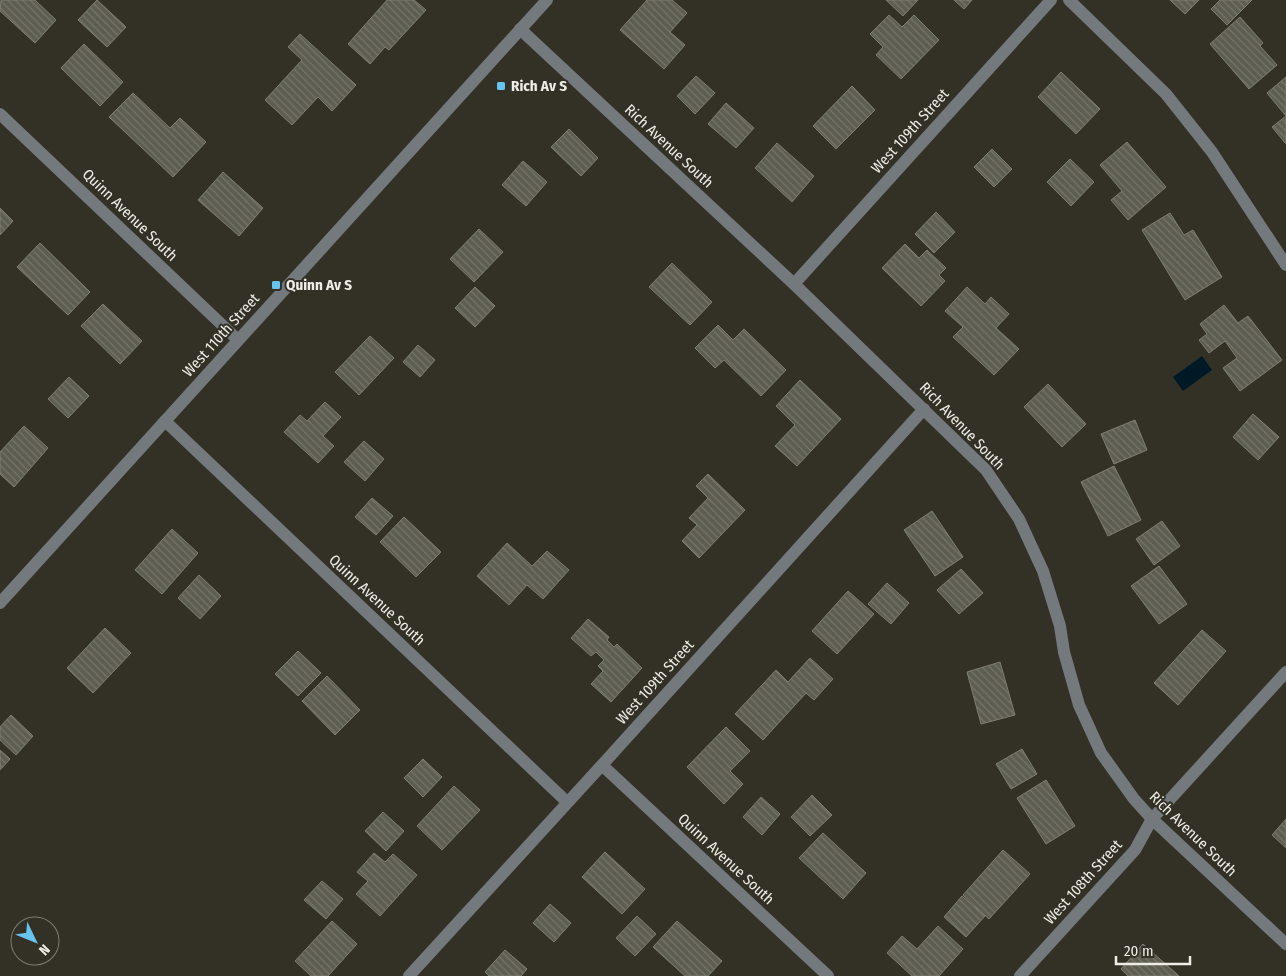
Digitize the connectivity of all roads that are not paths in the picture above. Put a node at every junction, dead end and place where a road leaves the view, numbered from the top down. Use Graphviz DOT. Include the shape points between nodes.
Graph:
graph roads {
  1 [pos="547,0"];
  2 [pos="1051,0"];
  3 [pos="1069,0"];
  4 [pos="520,29"];
  5 [pos="0,114"];
  6 [pos="1286,265"];
  7 [pos="794,284"];
  8 [pos="238,340"];
  9 [pos="924,409"];
  10 [pos="165,421"];
  11 [pos="0,603"];
  12 [pos="1286,672"];
  13 [pos="602,765"];
  14 [pos="567,802"];
  15 [pos="1152,819"];
  16 [pos="1286,944"];
  17 [pos="409,976"];
  18 [pos="828,976"];
  19 [pos="1020,976"];
  1 -- 4 [label="street, West 110th Street"];
  2 -- 7 [label="street, West 109th Street"];
  3 -- 6 [label="street" via="1166,94 1212,152"];
  4 -- 7 [label="street, Rich Avenue South"];
  4 -- 8 [label="street, West 110th Street"];
  5 -- 8 [label="street, Quinn Avenue South"];
  7 -- 9 [label="street, Rich Avenue South"];
  8 -- 10 [label="street, West 110th Street"];
  9 -- 13 [label="street, West 109th Street"];
  9 -- 15 [label="street, Rich Avenue South" via="986,470 1019,519 1043,571 1060,626 1078,705 1101,753"];
  10 -- 11 [label="street, West 110th Street"];
  10 -- 14 [label="street, Quinn Avenue South"];
  12 -- 15 [label="street, West 108th Street"];
  13 -- 14 [label="street, West 109th Street"];
  13 -- 18 [label="street, Quinn Avenue South"];
  14 -- 17 [label="street, West 109th Street"];
  15 -- 16 [label="street, Rich Avenue South"];
  15 -- 19 [label="street, West 108th Street" via="1135,850"];
}
